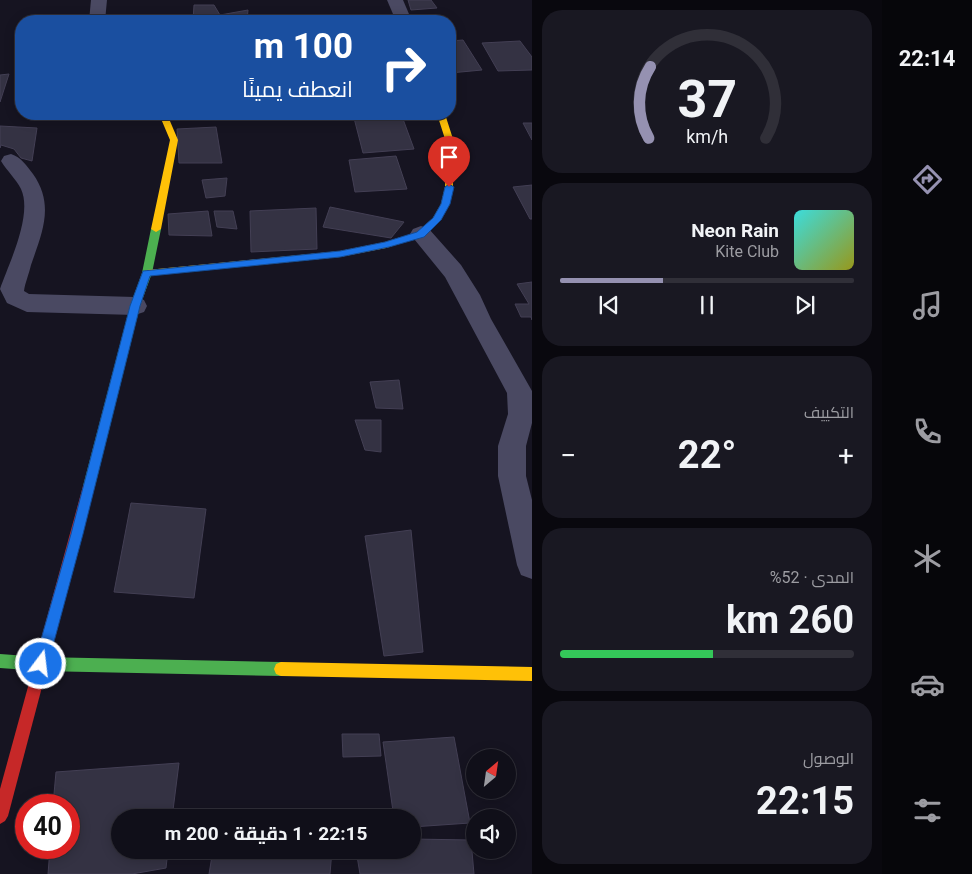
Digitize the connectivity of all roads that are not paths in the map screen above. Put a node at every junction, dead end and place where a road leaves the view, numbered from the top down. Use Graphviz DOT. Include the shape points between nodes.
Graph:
graph roads {
  1 [pos="98,0"];
  2 [pos="395,0"];
  3 [pos="97,15"];
  4 [pos="401,15"];
  5 [pos="166,120"];
  6 [pos="443,120"];
  7 [pos="11,161"];
  8 [pos="420,234"];
  9 [pos="146,273"];
  10 [pos="135,306"];
  11 [pos="532,565"];
  12 [pos="0,661"];
  13 [pos="41,664"];
  14 [pos="532,674"];
  15 [pos="0,816"];
  1 -- 3 [label="street"];
  2 -- 4 [label="street"];
  5 -- 9 [label="street" via="174,140"];
  6 -- 8 [label="street" via="449,139 449,187 445,204 436,220"];
  7 -- 10 [label="street" via="29,184 35,199 35,213 12,294 27,303"];
  8 -- 9 [label="street" via="340,254"];
  8 -- 11 [label="street" via="453,271 520,393 521,414 512,446 512,476"];
  9 -- 10 [label="street"];
  10 -- 13 [label="street"];
  12 -- 13 [label="street"];
  13 -- 14 [label="street"];
  13 -- 15 [label="street"];
}
